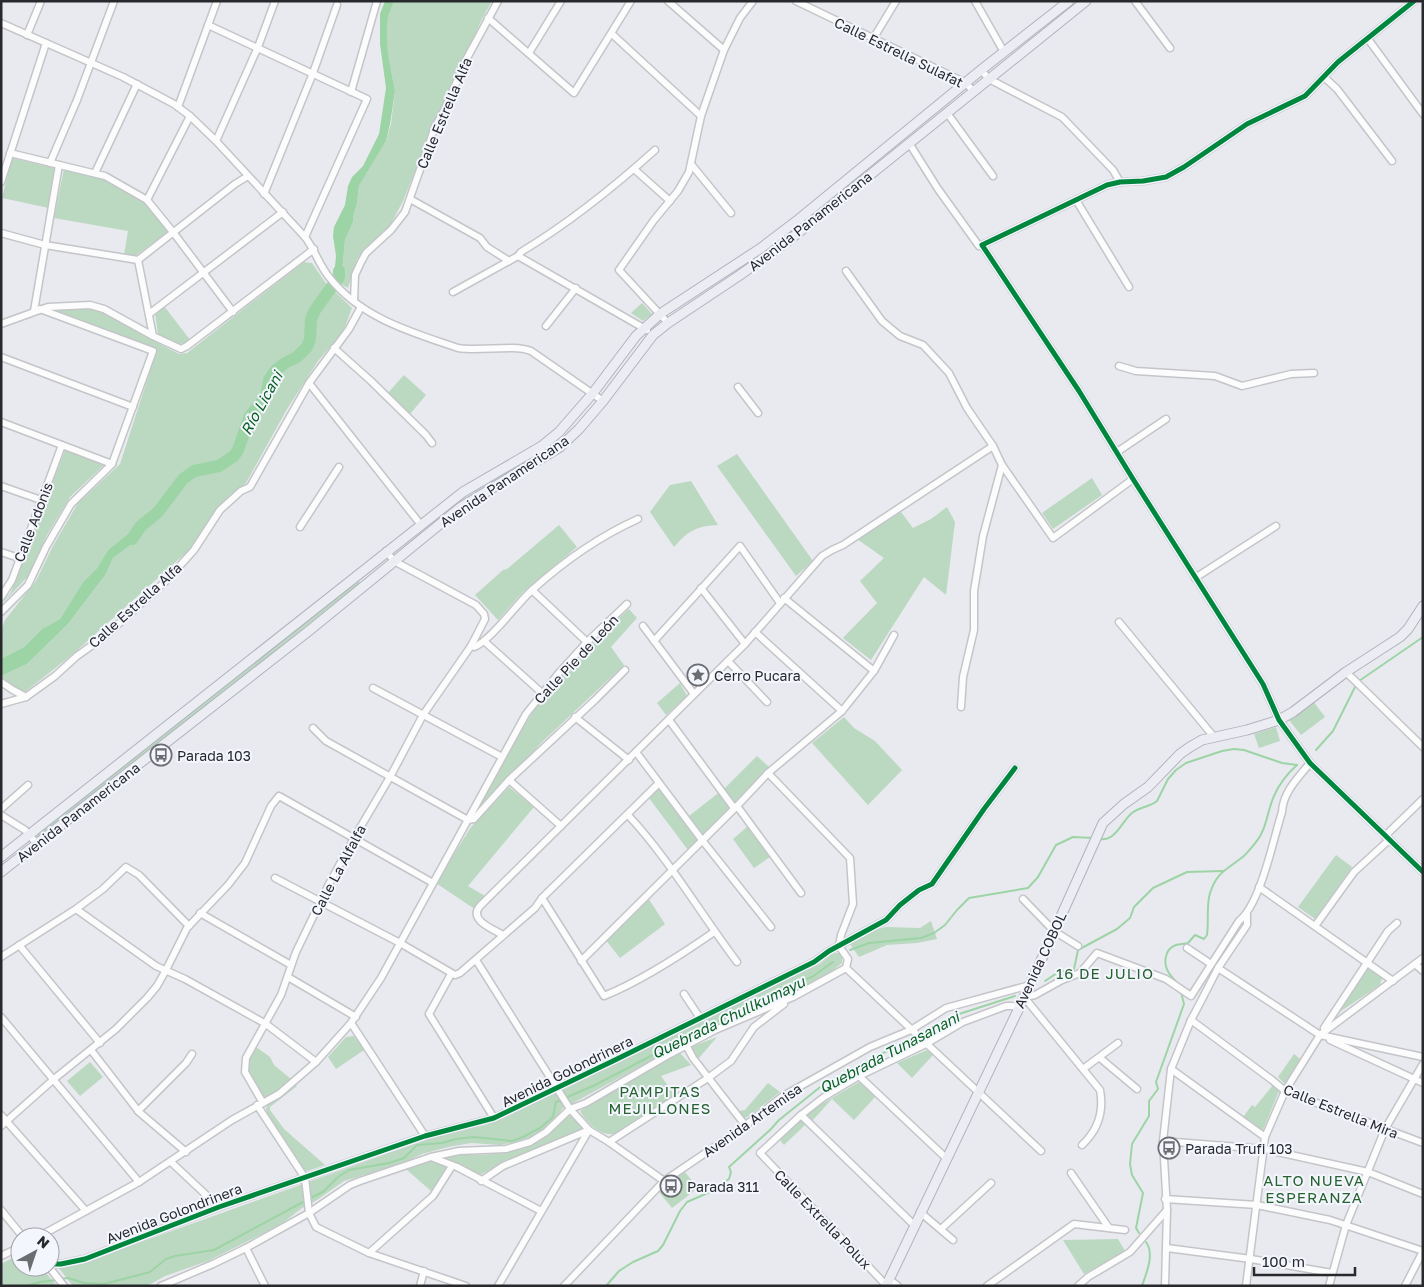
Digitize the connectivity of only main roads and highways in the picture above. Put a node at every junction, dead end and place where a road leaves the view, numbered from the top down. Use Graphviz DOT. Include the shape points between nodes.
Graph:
graph roads {
  1 [pos="1069,1"];
  2 [pos="1086,1"];
  3 [pos="1423,606"];
  4 [pos="1,856"];
  5 [pos="1,872"];
  6 [pos="887,1283"];
  1 -- 4 [label="main road, Avenida Panamericana" via="768,242 660,314 636,336 593,394 542,446 463,492"];
  2 -- 5 [label="main road, Avenida Panamericana" via="788,241 653,335 603,401 560,447 461,507"];
  3 -- 6 [label="main road, Avenida COBOL" via="1400,637 1293,712 1279,720 1202,740 1180,754 1148,787 1109,816"];
}
